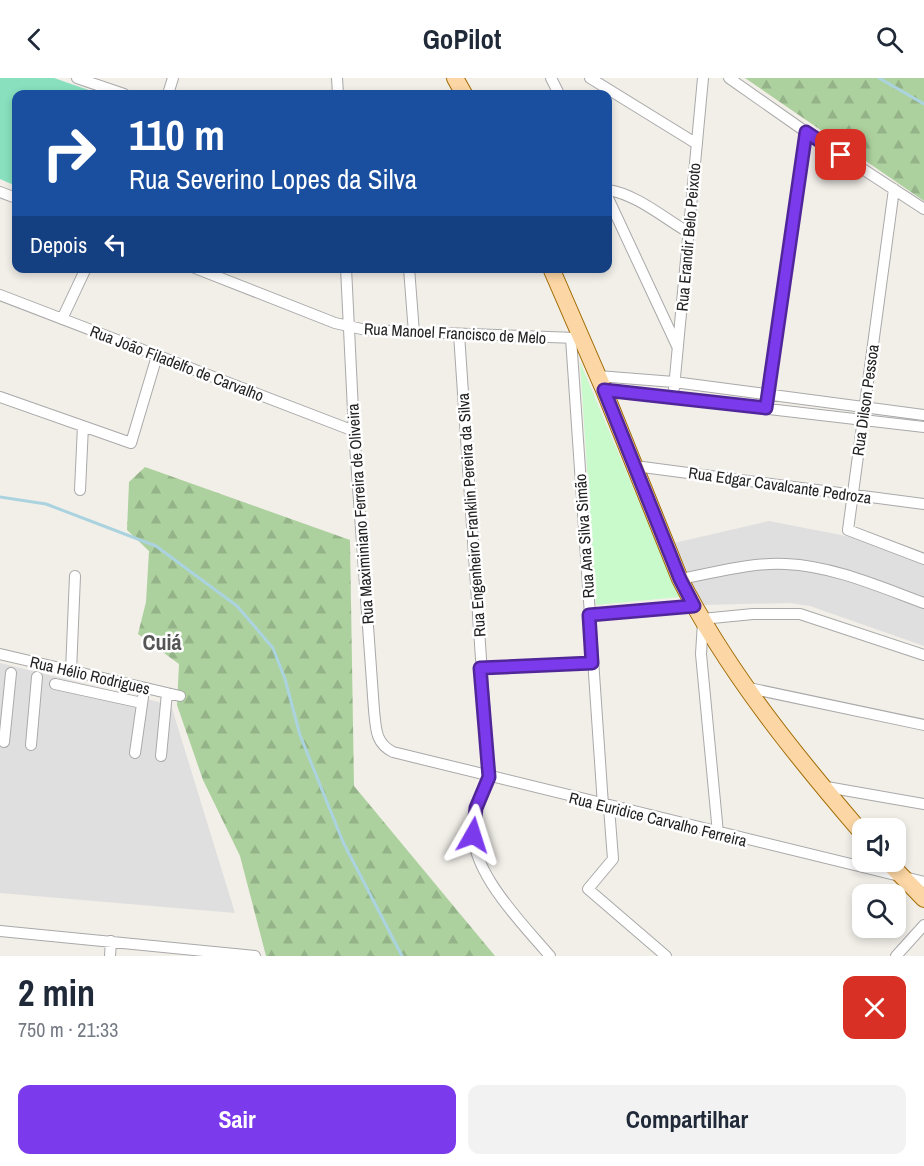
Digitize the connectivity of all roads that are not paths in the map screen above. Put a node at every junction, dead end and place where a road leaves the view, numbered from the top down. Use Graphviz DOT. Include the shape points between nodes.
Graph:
graph roads {
  1 [pos="77,78"];
  2 [pos="591,78"];
  3 [pos="703,78"];
  4 [pos="729,78"];
  5 [pos="112,90"];
  6 [pos="610,90"];
  7 [pos="612,91"];
  8 [pos="806,132"];
  9 [pos="697,144"];
  10 [pos="894,189"];
  11 [pos="612,190"];
  12 [pos="612,206"];
  13 [pos="924,208"];
  14 [pos="688,232"];
  15 [pos="84,273"];
  16 [pos="208,273"];
  17 [pos="346,273"];
  18 [pos="409,273"];
  19 [pos="553,273"];
  20 [pos="0,295"];
  21 [pos="62,319"];
  22 [pos="348,327"];
  23 [pos="414,333"];
  24 [pos="459,334"];
  25 [pos="577,338"];
  26 [pos="678,346"];
  27 [pos="158,356"];
  28 [pos="674,382"];
  29 [pos="601,383"];
  30 [pos="767,395"];
  31 [pos="0,397"];
  32 [pos="673,397"];
  33 [pos="766,408"];
  34 [pos="863,413"];
  35 [pos="924,416"];
  36 [pos="83,426"];
  37 [pos="924,427"];
  38 [pos="354,431"];
  39 [pos="635,466"];
  40 [pos="80,490"];
  41 [pos="853,495"];
  42 [pos="924,504"];
  43 [pos="924,559"];
  44 [pos="75,576"];
  45 [pos="680,579"];
  46 [pos="924,603"];
  47 [pos="589,615"];
  48 [pos="700,616"];
  49 [pos="0,654"];
  50 [pos="924,655"];
  51 [pos="592,663"];
  52 [pos="480,668"];
  53 [pos="71,671"];
  54 [pos="11,673"];
  55 [pos="37,677"];
  56 [pos="55,684"];
  57 [pos="144,688"];
  58 [pos="749,688"];
  59 [pos="167,693"];
  60 [pos="180,696"];
  61 [pos="142,703"];
  62 [pos="924,724"];
  63 [pos="4,742"];
  64 [pos="31,745"];
  65 [pos="393,752"];
  66 [pos="135,753"];
  67 [pos="160,756"];
  68 [pos="489,777"];
  69 [pos="822,786"];
  70 [pos="924,804"];
  71 [pos="606,806"];
  72 [pos="852,820"];
  73 [pos="718,833"];
  74 [pos="897,872"];
  75 [pos="902,878"];
  76 [pos="924,882"];
  77 [pos="924,899"];
  78 [pos="924,925"];
  79 [pos="0,931"];
  80 [pos="111,941"];
  81 [pos="110,956"];
  82 [pos="255,956"];
  83 [pos="550,956"];
  84 [pos="666,956"];
  85 [pos="896,956"];
  1 -- 5 [label="street"];
  2 -- 6 [label="street"];
  3 -- 9 [label="street, Rua Erandir Belo Peixoto"];
  4 -- 8 [label="street"];
  7 -- 9 [label="street"];
  8 -- 10 [label="street"];
  8 -- 30 [label="street"];
  9 -- 14 [label="street, Rua Erandir Belo Peixoto"];
  10 -- 13 [label="street"];
  10 -- 34 [label="street, Rua Dilson Pessoa"];
  11 -- 14 [label="street"];
  12 -- 26 [label="street"];
  14 -- 26 [label="street, Rua Erandir Belo Peixoto"];
  15 -- 21 [label="street"];
  16 -- 22 [label="street, Rua Manoel Francisco de Melo"];
  17 -- 22 [label="street, Rua Maximiniano Ferreira de Oliveira"];
  18 -- 23 [label="street"];
  19 -- 25 [label="main road"];
  20 -- 21 [label="street, Rua João Filadelfo de Carvalho"];
  21 -- 27 [label="street, Rua João Filadelfo de Carvalho"];
  22 -- 23 [label="street, Rua Manoel Francisco de Melo"];
  22 -- 38 [label="street, Rua Maximiniano Ferreira de Oliveira"];
  23 -- 24 [label="street, Rua Manoel Francisco de Melo"];
  24 -- 25 [label="street, Rua Manoel Francisco de Melo"];
  24 -- 52 [label="street, Rua Engenheiro Franklin Pereira da Silva"];
  25 -- 29 [label="main road"];
  25 -- 47 [label="street, Rua Ana Silva Simão"];
  26 -- 28 [label="street, Rua Erandir Belo Peixoto"];
  27 -- 36 [label="street" via="131,443"];
  27 -- 38 [label="street, Rua João Filadelfo de Carvalho"];
  28 -- 29 [label="street"];
  28 -- 30 [label="street"];
  28 -- 32 [label="street, Rua Erandir Belo Peixoto"];
  29 -- 32 [label="street"];
  29 -- 39 [label="main road"];
  30 -- 33 [label="street"];
  30 -- 34 [label="street"];
  31 -- 36 [label="street"];
  32 -- 33 [label="street"];
  33 -- 34 [label="street"];
  34 -- 35 [label="street"];
  34 -- 37 [label="street"];
  34 -- 41 [label="street, Rua Dilson Pessoa"];
  36 -- 40 [label="street"];
  38 -- 65 [label="street, Rua Maximiniano Ferreira de Oliveira" via="376,733 380,743"];
  39 -- 41 [label="street, Rua Edgar Cavalcante Pedroza"];
  39 -- 45 [label="main road"];
  41 -- 42 [label="street, Rua Edgar Cavalcante Pedroza"];
  41 -- 43 [label="street, Rua Dilson Pessoa" via="848,523 851,533"];
  44 -- 53 [label="street"];
  45 -- 46 [label="street" via="784,563 840,574"];
  45 -- 48 [label="main road"];
  47 -- 48 [label="street"];
  47 -- 51 [label="street, Rua Ana Silva Simão"];
  48 -- 50 [label="street" via="800,614"];
  48 -- 58 [label="main road"];
  48 -- 73 [label="street"];
  49 -- 53 [label="street, Rua Hélio Rodrigues"];
  51 -- 52 [label="street"];
  51 -- 71 [label="street, Rua Ana Silva Simão"];
  52 -- 68 [label="street, Rua Engenheiro Franklin Pereira da Silva"];
  53 -- 57 [label="street, Rua Hélio Rodrigues"];
  54 -- 63 [label="street"];
  55 -- 64 [label="street"];
  56 -- 61 [label="street"];
  57 -- 59 [label="street, Rua Hélio Rodrigues"];
  57 -- 61 [label="street"];
  58 -- 62 [label="street"];
  58 -- 69 [label="main road"];
  59 -- 60 [label="street, Rua Hélio Rodrigues"];
  59 -- 67 [label="street"];
  61 -- 66 [label="street"];
  65 -- 68 [label="street, Rua Euridice Carvalho Ferreira"];
  68 -- 71 [label="street, Rua Euridice Carvalho Ferreira"];
  68 -- 83 [label="street, Rua Engenheiro Franklin Pereira da Silva" via="473,819 478,861 510,909"];
  69 -- 70 [label="street"];
  69 -- 72 [label="main road"];
  71 -- 73 [label="street, Rua Euridice Carvalho Ferreira"];
  71 -- 84 [label="street, Rua Ana Silva Simão" via="613,859 588,889"];
  73 -- 75 [label="street, Rua Euridice Carvalho Ferreira"];
  74 -- 75 [label="main road"];
  75 -- 76 [label="street, Rua Euridice Carvalho Ferreira"];
  75 -- 77 [label="main road"];
  78 -- 85 [label="street"];
  79 -- 80 [label="street"];
  80 -- 81 [label="street"];
  80 -- 82 [label="street"];
}
